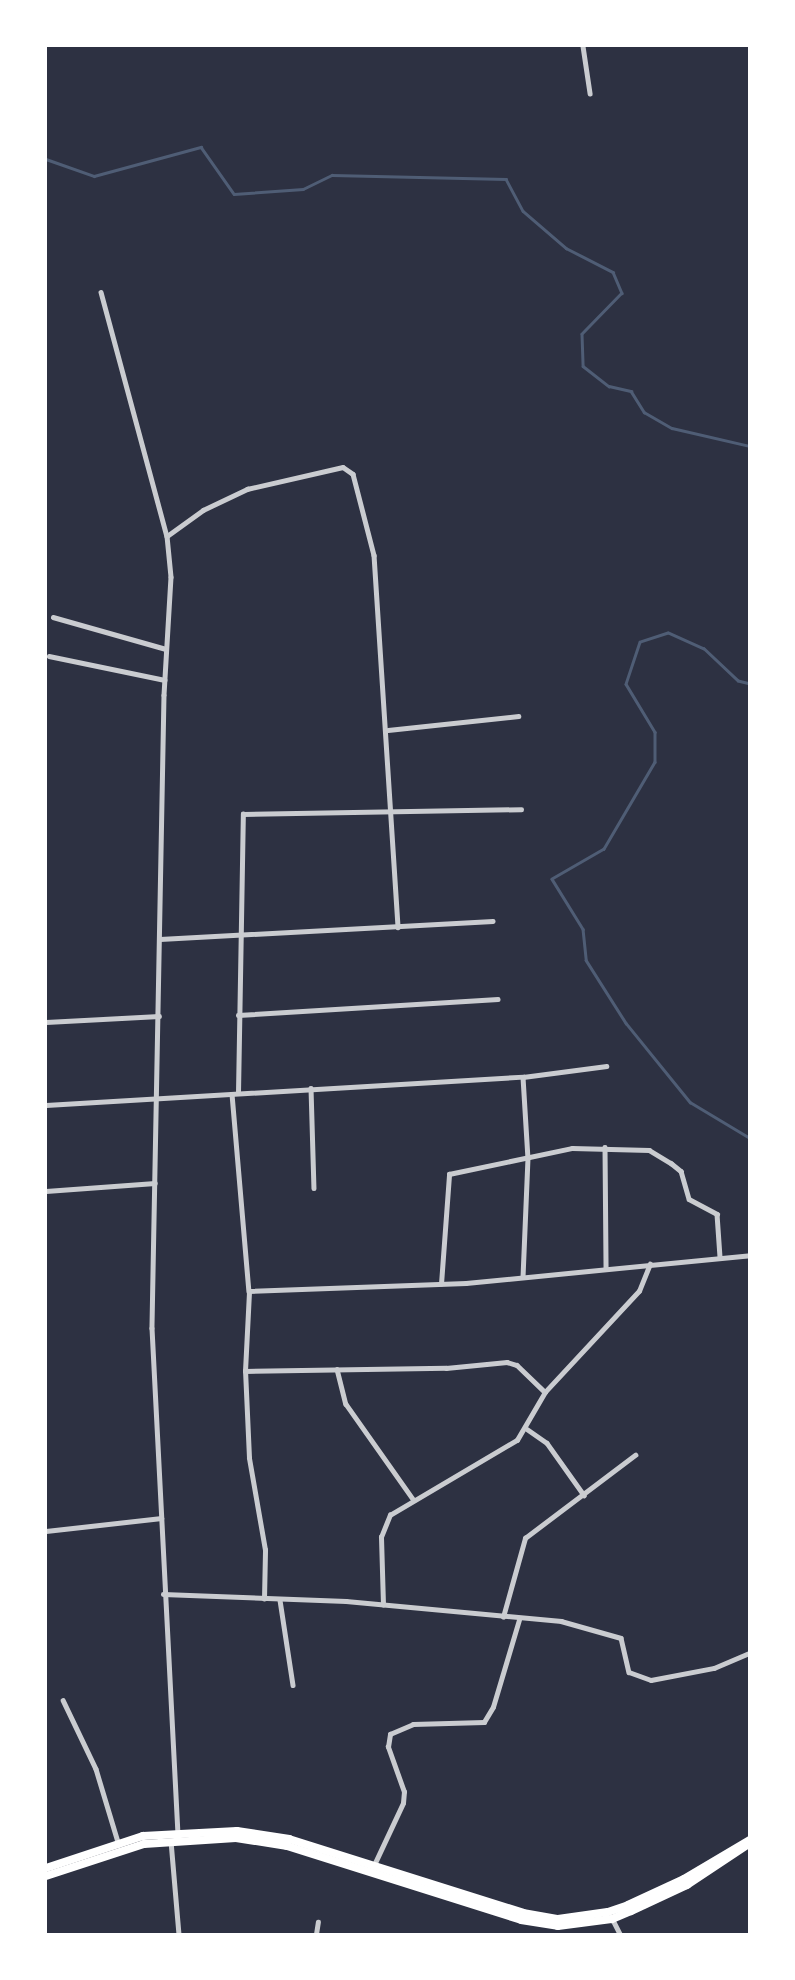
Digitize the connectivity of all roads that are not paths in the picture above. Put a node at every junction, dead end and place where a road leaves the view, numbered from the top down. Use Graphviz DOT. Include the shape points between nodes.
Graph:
graph roads {
  1 [pos="583,46"];
  2 [pos="590,93"];
  3 [pos="101,292"];
  4 [pos="167,536"];
  5 [pos="53,617"];
  6 [pos="166,649"];
  7 [pos="49,656"];
  8 [pos="165,680"];
  9 [pos="517,716"];
  10 [pos="388,730"];
  11 [pos="520,809"];
  12 [pos="391,810"];
  13 [pos="493,921"];
  14 [pos="398,927"];
  15 [pos="241,936"];
  16 [pos="160,939"];
  17 [pos="498,999"];
  18 [pos="238,1015"];
  19 [pos="159,1016"];
  20 [pos="46,1022"];
  21 [pos="606,1066"];
  22 [pos="523,1077"];
  23 [pos="311,1088"];
  24 [pos="235,1094"];
  25 [pos="157,1098"];
  26 [pos="46,1105"];
  27 [pos="605,1146"];
  28 [pos="528,1158"];
  29 [pos="155,1184"];
  30 [pos="314,1188"];
  31 [pos="46,1191"];
  32 [pos="750,1255"];
  33 [pos="720,1256"];
  34 [pos="650,1264"];
  35 [pos="606,1268"];
  36 [pos="523,1276"];
  37 [pos="441,1284"];
  38 [pos="249,1290"];
  39 [pos="337,1368"];
  40 [pos="245,1371"];
  41 [pos="545,1392"];
  42 [pos="527,1429"];
  43 [pos="635,1455"];
  44 [pos="584,1495"];
  45 [pos="413,1499"];
  46 [pos="161,1518"];
  47 [pos="46,1531"];
  48 [pos="163,1594"];
  49 [pos="264,1599"];
  50 [pos="280,1600"];
  51 [pos="383,1605"];
  52 [pos="503,1617"];
  53 [pos="519,1620"];
  54 [pos="750,1653"];
  55 [pos="293,1685"];
  56 [pos="62,1700"];
  57 [pos="174,1836"];
  58 [pos="750,1841"];
  59 [pos="119,1846"];
  60 [pos="374,1865"];
  61 [pos="46,1868"];
  62 [pos="46,1876"];
  63 [pos="437,1889"];
  64 [pos="610,1915"];
  65 [pos="318,1922"];
  66 [pos="179,1934"];
  67 [pos="316,1934"];
  68 [pos="620,1934"];
  1 -- 2 [label="street"];
  3 -- 4 [label="street"];
  4 -- 6 [label="street" via="171,577"];
  4 -- 10 [label="street" via="203,510 247,489 328,469 349,469 365,511 374,555"];
  5 -- 6 [label="street"];
  6 -- 8 [label="street"];
  7 -- 8 [label="street"];
  8 -- 16 [label="street"];
  9 -- 10 [label="street"];
  10 -- 12 [label="street"];
  11 -- 12 [label="street"];
  12 -- 14 [label="street"];
  12 -- 15 [label="street" via="243,814"];
  13 -- 14 [label="street"];
  14 -- 15 [label="street"];
  15 -- 16 [label="street"];
  15 -- 18 [label="street"];
  16 -- 19 [label="street"];
  17 -- 18 [label="street"];
  18 -- 24 [label="street"];
  19 -- 20 [label="street"];
  19 -- 25 [label="street"];
  21 -- 22 [label="street"];
  22 -- 23 [label="street"];
  22 -- 28 [label="street"];
  23 -- 24 [label="street"];
  23 -- 30 [label="street"];
  24 -- 25 [label="street"];
  24 -- 38 [label="street"];
  25 -- 26 [label="street"];
  25 -- 29 [label="street"];
  27 -- 28 [label="street"];
  27 -- 33 [label="street" via="649,1150 681,1171 689,1199 717,1213"];
  27 -- 35 [label="street"];
  28 -- 36 [label="street"];
  28 -- 37 [label="street" via="446,1177"];
  29 -- 31 [label="street"];
  29 -- 46 [label="street" via="152,1328"];
  32 -- 33 [label="street"];
  33 -- 34 [label="street"];
  34 -- 35 [label="street"];
  34 -- 41 [label="street" via="626,1309"];
  35 -- 36 [label="street"];
  36 -- 37 [label="street"];
  37 -- 38 [label="street"];
  38 -- 40 [label="street"];
  39 -- 40 [label="street"];
  39 -- 41 [label="street" via="446,1368 506,1362 517,1365"];
  39 -- 45 [label="street" via="346,1404"];
  40 -- 49 [label="street" via="249,1458 265,1550"];
  41 -- 42 [label="street"];
  42 -- 44 [label="street" via="547,1443"];
  42 -- 45 [label="street" via="505,1448"];
  43 -- 44 [label="street"];
  44 -- 52 [label="street" via="525,1538"];
  45 -- 51 [label="street" via="390,1515 384,1526"];
  46 -- 47 [label="street"];
  46 -- 48 [label="street"];
  48 -- 49 [label="street"];
  48 -- 57 [label="street"];
  49 -- 50 [label="street"];
  50 -- 51 [label="street"];
  50 -- 55 [label="street"];
  51 -- 52 [label="street"];
  52 -- 53 [label="street"];
  53 -- 54 [label="street" via="561,1621 621,1638 629,1672 651,1680 714,1668"];
  53 -- 60 [label="street" via="493,1707 484,1722 413,1724 390,1734 388,1747 404,1792"];
  56 -- 59 [label="street" via="96,1769"];
  57 -- 59 [label="highway"];
  57 -- 60 [label="highway" via="262,1834"];
  57 -- 63 [label="highway" via="287,1846"];
  57 -- 66 [label="street"];
  58 -- 64 [label="highway"];
  59 -- 61 [label="highway"];
  59 -- 62 [label="highway"];
  60 -- 63 [label="highway"];
  63 -- 64 [label="highway" via="541,1918"];
  64 -- 68 [label="street"];
  65 -- 67 [label="street"];
}
